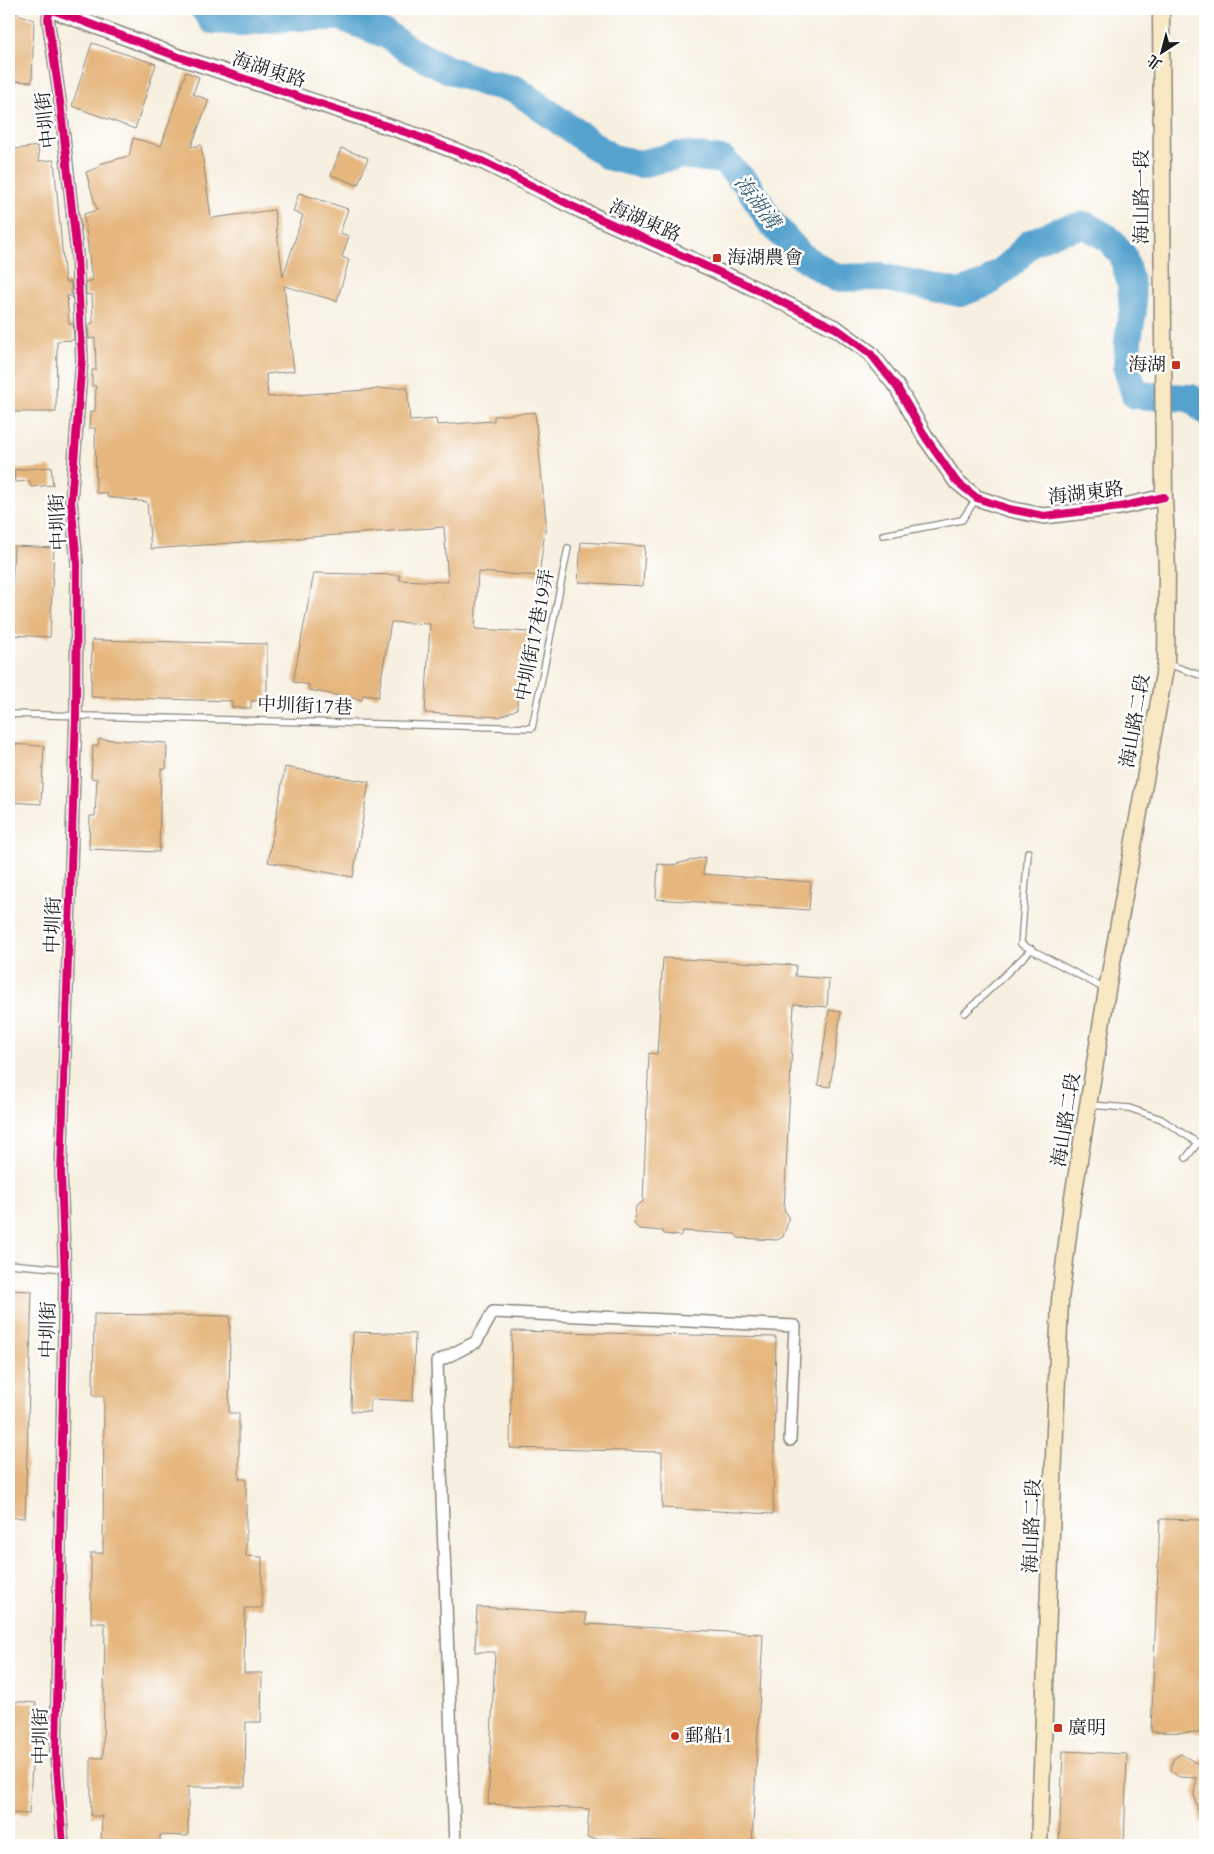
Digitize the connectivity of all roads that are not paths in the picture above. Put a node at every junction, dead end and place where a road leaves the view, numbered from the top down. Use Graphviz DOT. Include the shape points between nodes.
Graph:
graph roads {
  1 [pos="50,9"];
  2 [pos="1161,9"];
  3 [pos="1163,406"];
  4 [pos="1164,497"];
  5 [pos="977,498"];
  6 [pos="883,535"];
  7 [pos="568,548"];
  8 [pos="1166,663"];
  9 [pos="1205,677"];
  10 [pos="9,714"];
  11 [pos="76,714"];
  12 [pos="532,728"];
  13 [pos="1028,852"];
  14 [pos="1032,949"];
  15 [pos="1107,990"];
  16 [pos="965,1013"];
  17 [pos="1089,1105"];
  18 [pos="1186,1158"];
  19 [pos="9,1264"];
  20 [pos="65,1269"];
  21 [pos="790,1440"];
  22 [pos="63,1845"];
  23 [pos="455,1845"];
  24 [pos="1039,1845"];
  1 -- 5 [label="street, 海湖東路" via="176,56 414,135 482,161 837,330 870,353 897,387 926,438 956,481"];
  1 -- 11 [label="street, 中圳街" via="48,19 77,255 82,359 71,501 77,563"];
  2 -- 3 [label="main road, 海山路一段"];
  3 -- 4 [label="main road, 海山路二段"];
  4 -- 5 [label="street, 海湖東路" via="1120,507 1044,516 1009,510"];
  4 -- 8 [label="main road, 海山路二段"];
  5 -- 6 [label="lane" via="962,520"];
  7 -- 12 [label="lane, 中圳街17巷19弄"];
  8 -- 9 [label="lane"];
  8 -- 15 [label="main road, 海山路二段"];
  10 -- 11 [label="lane, 中圳街17巷"];
  11 -- 12 [label="lane, 中圳街17巷"];
  11 -- 20 [label="street, 中圳街" via="61,1173"];
  13 -- 14 [label="lane" via="1021,944"];
  14 -- 15 [label="lane"];
  14 -- 16 [label="lane"];
  15 -- 17 [label="main road, 海山路二段"];
  17 -- 18 [label="lane" via="1129,1108 1161,1119 1198,1143"];
  17 -- 24 [label="main road, 海山路二段" via="1060,1300"];
  19 -- 20 [label="lane"];
  20 -- 22 [label="street, 中圳街" via="56,1754"];
  21 -- 23 [label="street" via="795,1326 493,1312 476,1342 437,1362"];
}
